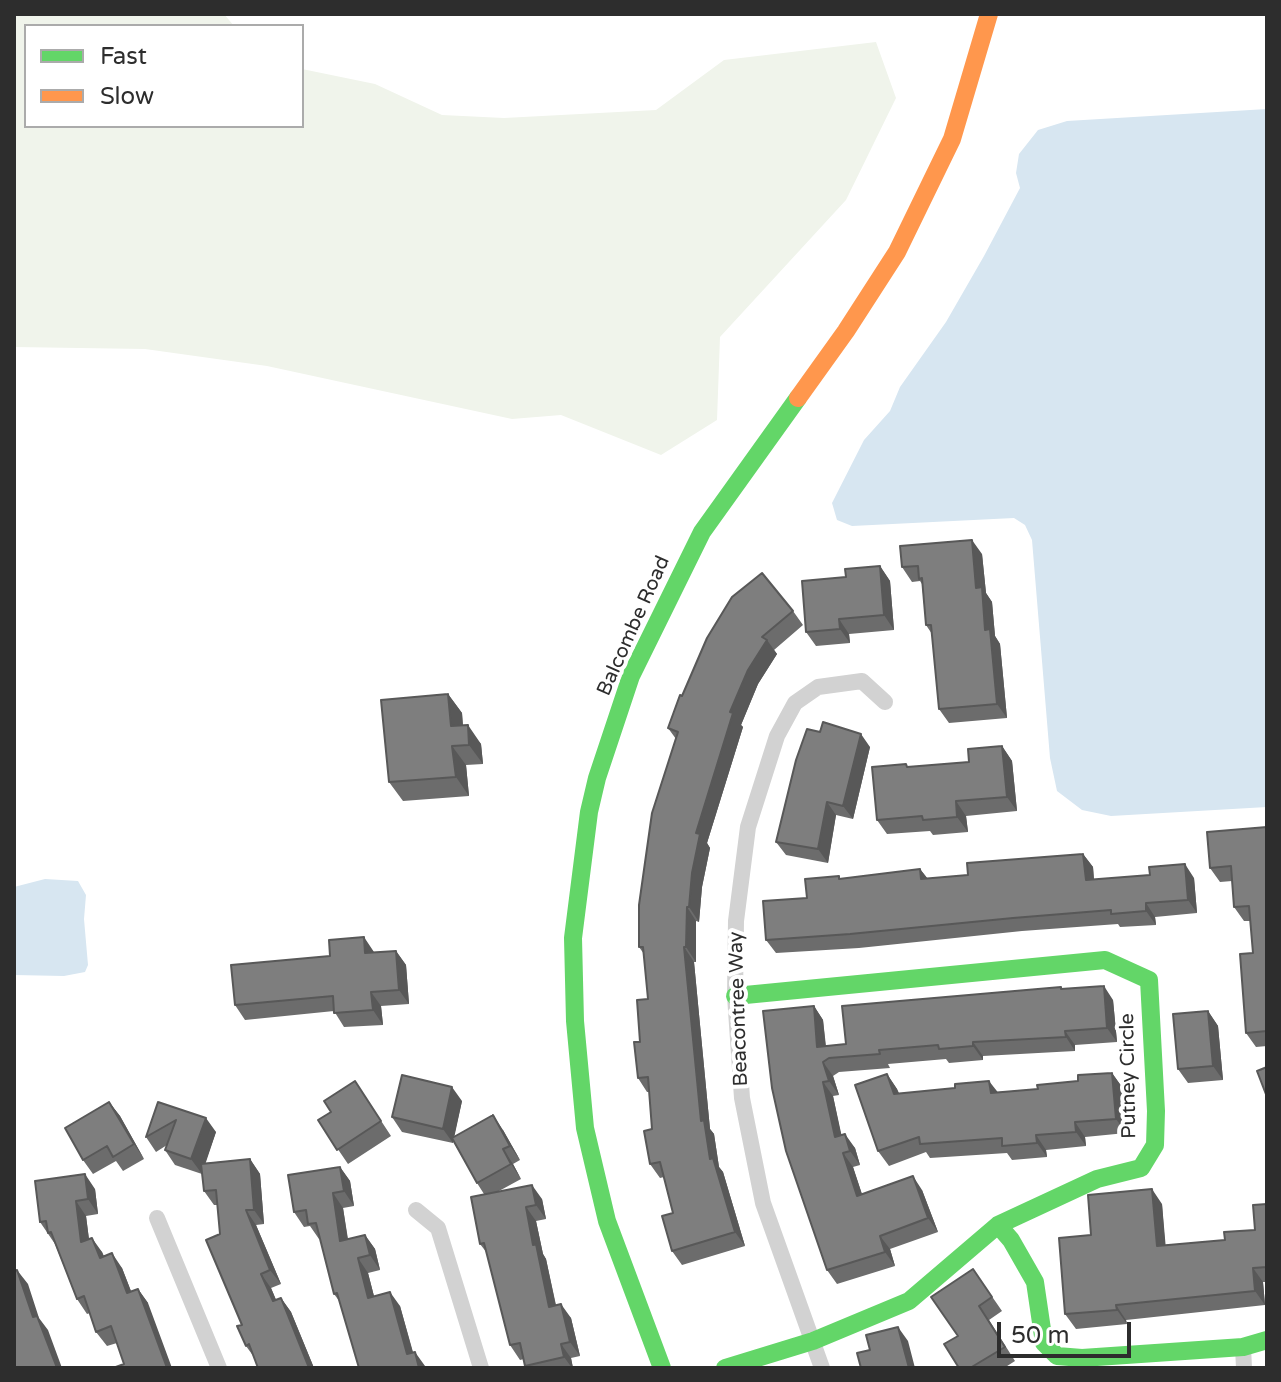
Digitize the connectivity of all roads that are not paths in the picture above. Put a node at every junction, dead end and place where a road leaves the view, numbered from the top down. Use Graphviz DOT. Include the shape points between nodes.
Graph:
graph roads {
  1 [pos="989,14"];
  2 [pos="885,702"];
  3 [pos="735,996"];
  4 [pos="416,1210"];
  5 [pos="157,1218"];
  6 [pos="998,1225"];
  7 [pos="1267,1340"];
  8 [pos="813,1341"];
  9 [pos="1243,1347"];
  10 [pos="219,1368"];
  11 [pos="481,1368"];
  12 [pos="662,1368"];
  13 [pos="725,1368"];
  14 [pos="822,1368"];
  15 [pos="1244,1368"];
  1 -- 12 [label="street, Balcombe Road" via="952,139 897,252 702,532 631,676 592,801 573,938 585,1128 607,1221"];
  2 -- 3 [label="street, Beacontree Way" via="862,681 818,687 795,703 777,736 748,827 736,921"];
  3 -- 6 [label="street, Putney Circle" via="1105,960 1149,980 1155,1145 1141,1168 1097,1179"];
  3 -- 8 [label="street, Beacontree Way" via="742,1098 763,1203"];
  4 -- 11 [label="street" via="438,1228"];
  5 -- 10 [label="street"];
  6 -- 8 [label="street, Putney Circle" via="909,1301"];
  6 -- 9 [label="street" via="1035,1282 1044,1343 1057,1356"];
  7 -- 9 [label="street"];
  8 -- 13 [label="street, Putney Circle"];
  8 -- 14 [label="street, Beacontree Way"];
  9 -- 15 [label="street"];
}
